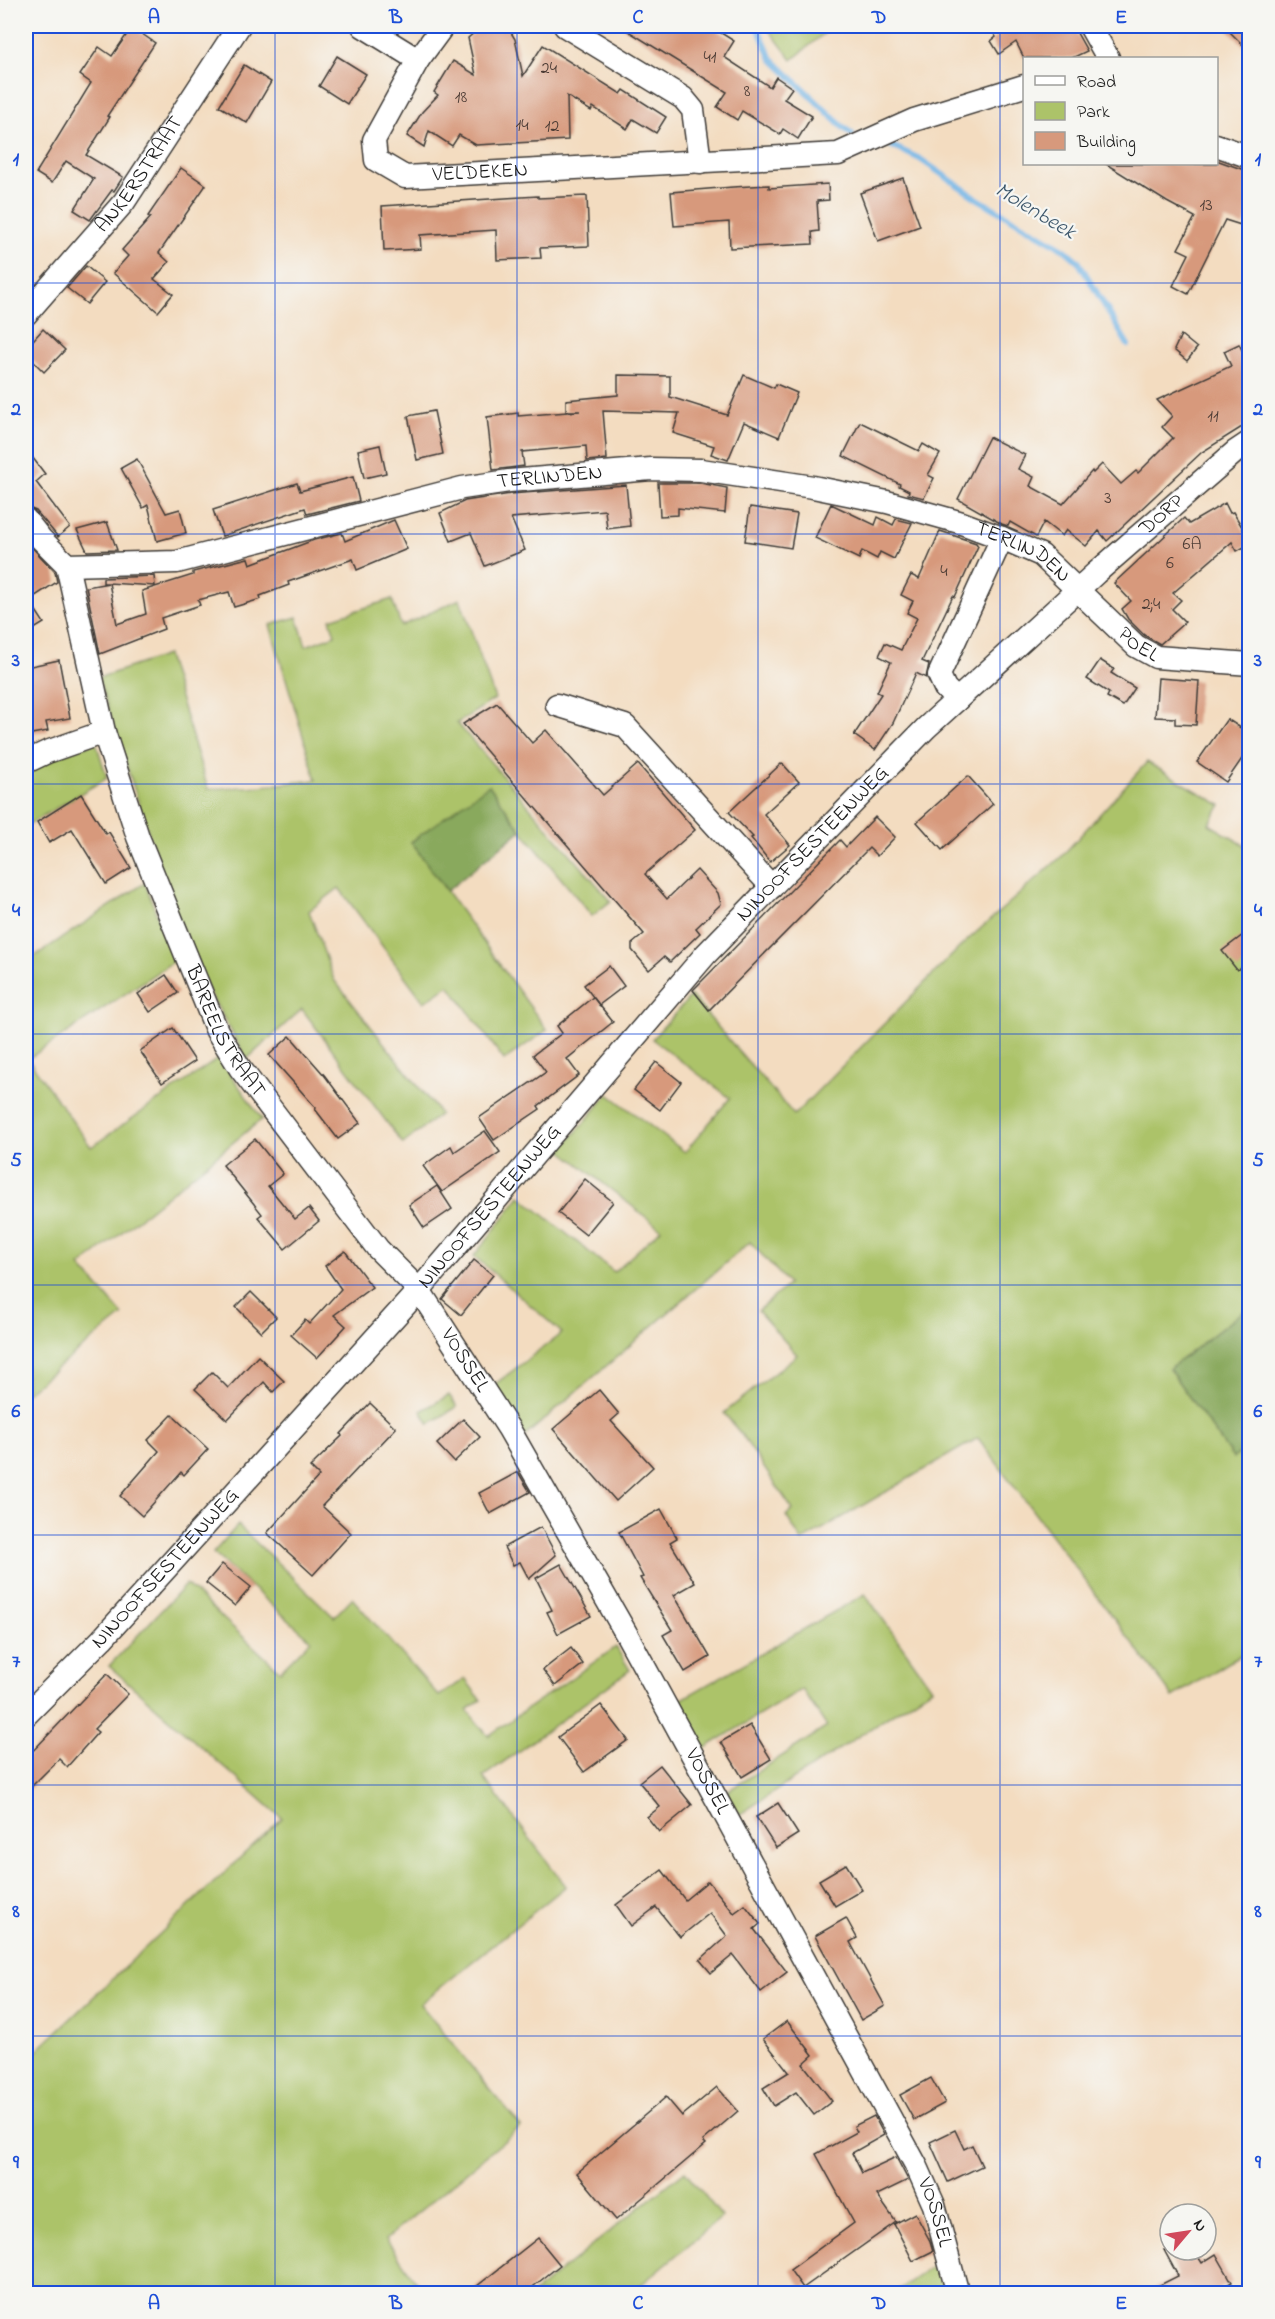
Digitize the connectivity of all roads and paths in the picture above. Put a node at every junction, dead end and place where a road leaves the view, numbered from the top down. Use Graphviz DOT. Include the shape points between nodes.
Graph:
graph roads {
  1 [pos="240,26"];
  2 [pos="363,26"];
  3 [pos="442,26"];
  4 [pos="565,26"];
  5 [pos="1090,26"];
  6 [pos="1107,57"];
  7 [pos="418,60"];
  8 [pos="1023,86"];
  9 [pos="1218,146"];
  10 [pos="1250,157"];
  11 [pos="700,162"];
  12 [pos="26,314"];
  13 [pos="1250,442"];
  14 [pos="26,520"];
  15 [pos="1002,538"];
  16 [pos="67,565"];
  17 [pos="1076,591"];
  18 [pos="1250,664"];
  19 [pos="957,700"];
  20 [pos="557,705"];
  21 [pos="104,732"];
  22 [pos="26,762"];
  23 [pos="772,886"];
  24 [pos="419,1290"];
  25 [pos="26,1715"];
  26 [pos="958,2294"];
  1 -- 12 [label="street, ANKERSTRAAT" via="124,202"];
  2 -- 7 [label="street"];
  3 -- 7 [label="street, VELDEKEN"];
  4 -- 11 [label="street" via="683,98 693,110"];
  5 -- 6 [label="street"];
  7 -- 11 [label="street, VELDEKEN" via="374,140 376,160 405,177"];
  8 -- 11 [label="street, VELDEKEN" via="914,120 838,154"];
  9 -- 10 [label="street"];
  13 -- 17 [label="street, DORP"];
  14 -- 16 [label="street"];
  15 -- 16 [label="street, TERLINDEN" via="887,502 813,487 726,473 651,470 462,488 177,562"];
  15 -- 17 [label="street, TERLINDEN" via="1041,555"];
  15 -- 19 [label="street" via="939,675"];
  16 -- 21 [label="street, BAREELSTRAAT"];
  17 -- 18 [label="street, POEL" via="1136,646 1155,657"];
  17 -- 19 [label="street, NINOOFSESTEENWEG"];
  19 -- 23 [label="street, NINOOFSESTEENWEG"];
  20 -- 23 [label="street" via="625,726"];
  21 -- 22 [label="street"];
  21 -- 24 [label="street, BAREELSTRAAT" via="138,837 217,1031 240,1068 378,1249"];
  23 -- 24 [label="street, NINOOFSESTEENWEG" via="706,954"];
  24 -- 25 [label="street, NINOOFSESTEENWEG" via="102,1639"];
  24 -- 26 [label="street, VOSSEL" via="509,1429 615,1614 917,2167 934,2205"];
}
